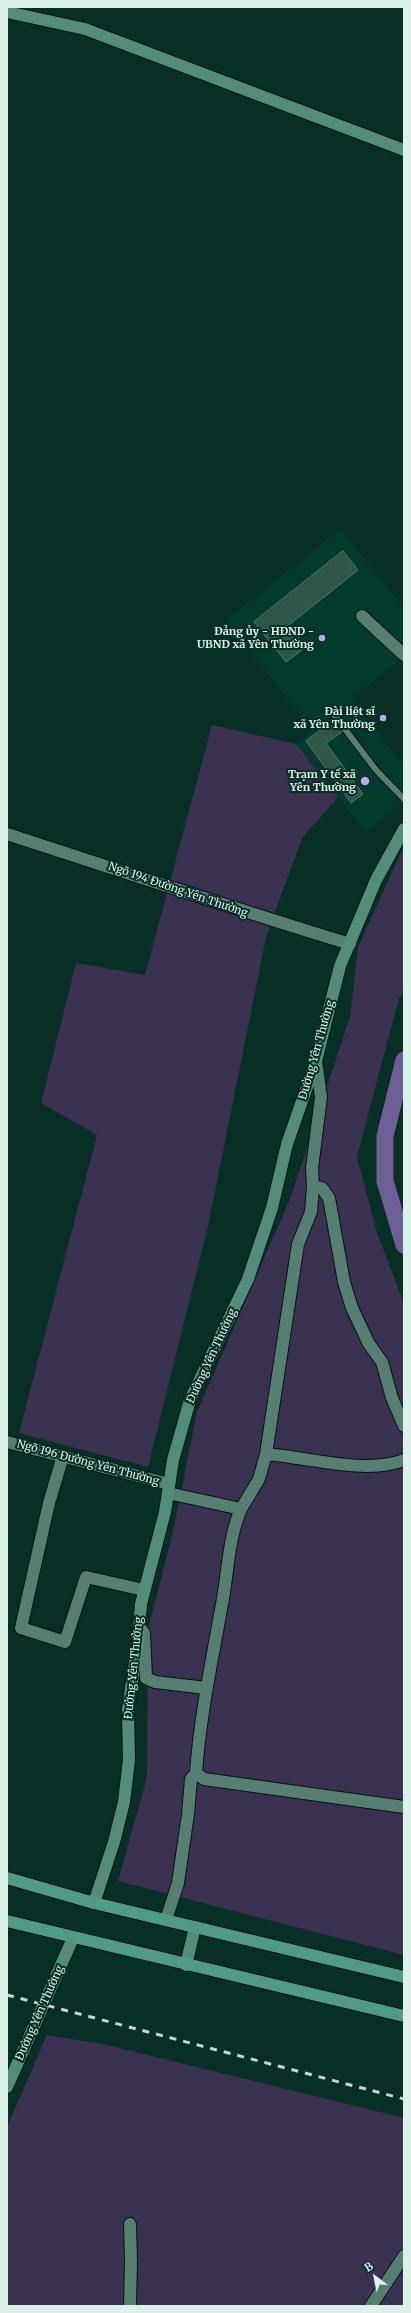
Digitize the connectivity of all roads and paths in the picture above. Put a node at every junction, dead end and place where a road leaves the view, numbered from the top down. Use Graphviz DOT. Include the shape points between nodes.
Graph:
graph roads {
  1 [pos="7,12"];
  2 [pos="404,150"];
  3 [pos="362,616"];
  4 [pos="404,655"];
  5 [pos="335,716"];
  6 [pos="404,800"];
  7 [pos="404,829"];
  8 [pos="7,834"];
  9 [pos="350,944"];
  10 [pos="316,1061"];
  11 [pos="313,1186"];
  12 [pos="404,1426"];
  13 [pos="7,1442"];
  14 [pos="266,1454"];
  15 [pos="63,1456"];
  16 [pos="404,1460"];
  17 [pos="169,1489"];
  18 [pos="241,1509"];
  19 [pos="144,1590"];
  20 [pos="139,1626"];
  21 [pos="206,1688"];
  22 [pos="196,1773"];
  23 [pos="404,1807"];
  24 [pos="7,1878"];
  25 [pos="94,1902"];
  26 [pos="166,1920"];
  27 [pos="7,1921"];
  28 [pos="195,1927"];
  29 [pos="73,1938"];
  30 [pos="186,1965"];
  31 [pos="404,1977"];
  32 [pos="404,2016"];
  33 [pos="7,2087"];
  34 [pos="130,2224"];
  35 [pos="404,2256"];
  36 [pos="130,2306"];
  37 [pos="371,2306"];
  1 -- 2 [label="main road" via="85,29"];
  3 -- 4 [label="street"];
  5 -- 6 [label="lane" via="376,770"];
  7 -- 9 [label="main road, Đường Yên Thường" via="376,880"];
  8 -- 9 [label="street, Ngõ 194 Đường Yên Thường"];
  9 -- 10 [label="main road, Đường Yên Thường" via="340,966"];
  10 -- 11 [label="street" via="321,1096 312,1168"];
  10 -- 17 [label="main road, Đường Yên Thường" via="287,1144 272,1208 248,1279 190,1400 173,1460"];
  11 -- 12 [label="street" via="322,1188 329,1198 344,1282 352,1308 382,1362 392,1398"];
  11 -- 14 [label="street" via="311,1212 298,1244 289,1290 280,1372"];
  13 -- 15 [label="street, Ngõ 196 Đường Yên Thường"];
  14 -- 16 [label="street" via="324,1462 378,1465 392,1465"];
  14 -- 18 [label="street" via="259,1479"];
  15 -- 17 [label="street, Ngõ 196 Đường Yên Thường"];
  15 -- 19 [label="street" via="49,1504 21,1628 65,1642 86,1578"];
  17 -- 18 [label="street, Ngõ 196 Đường Yên Thường"];
  17 -- 19 [label="main road, Đường Yên Thường"];
  18 -- 21 [label="street" via="234,1525"];
  19 -- 20 [label="main road, Đường Yên Thường"];
  20 -- 21 [label="street" via="144,1633 146,1678 155,1682"];
  20 -- 25 [label="main road, Đường Yên Thường" via="128,1709 129,1760 124,1802"];
  21 -- 22 [label="street"];
  22 -- 23 [label="street" via="204,1779"];
  22 -- 26 [label="street" via="191,1779 178,1883"];
  24 -- 25 [label="main road"];
  25 -- 26 [label="main road"];
  26 -- 28 [label="main road"];
  27 -- 29 [label="main road"];
  28 -- 30 [label="main road"];
  28 -- 31 [label="main road"];
  29 -- 30 [label="main road"];
  29 -- 33 [label="main road, Đường Yên Thường"];
  30 -- 32 [label="main road"];
  34 -- 36 [label="street"];
  35 -- 37 [label="street"];
}
